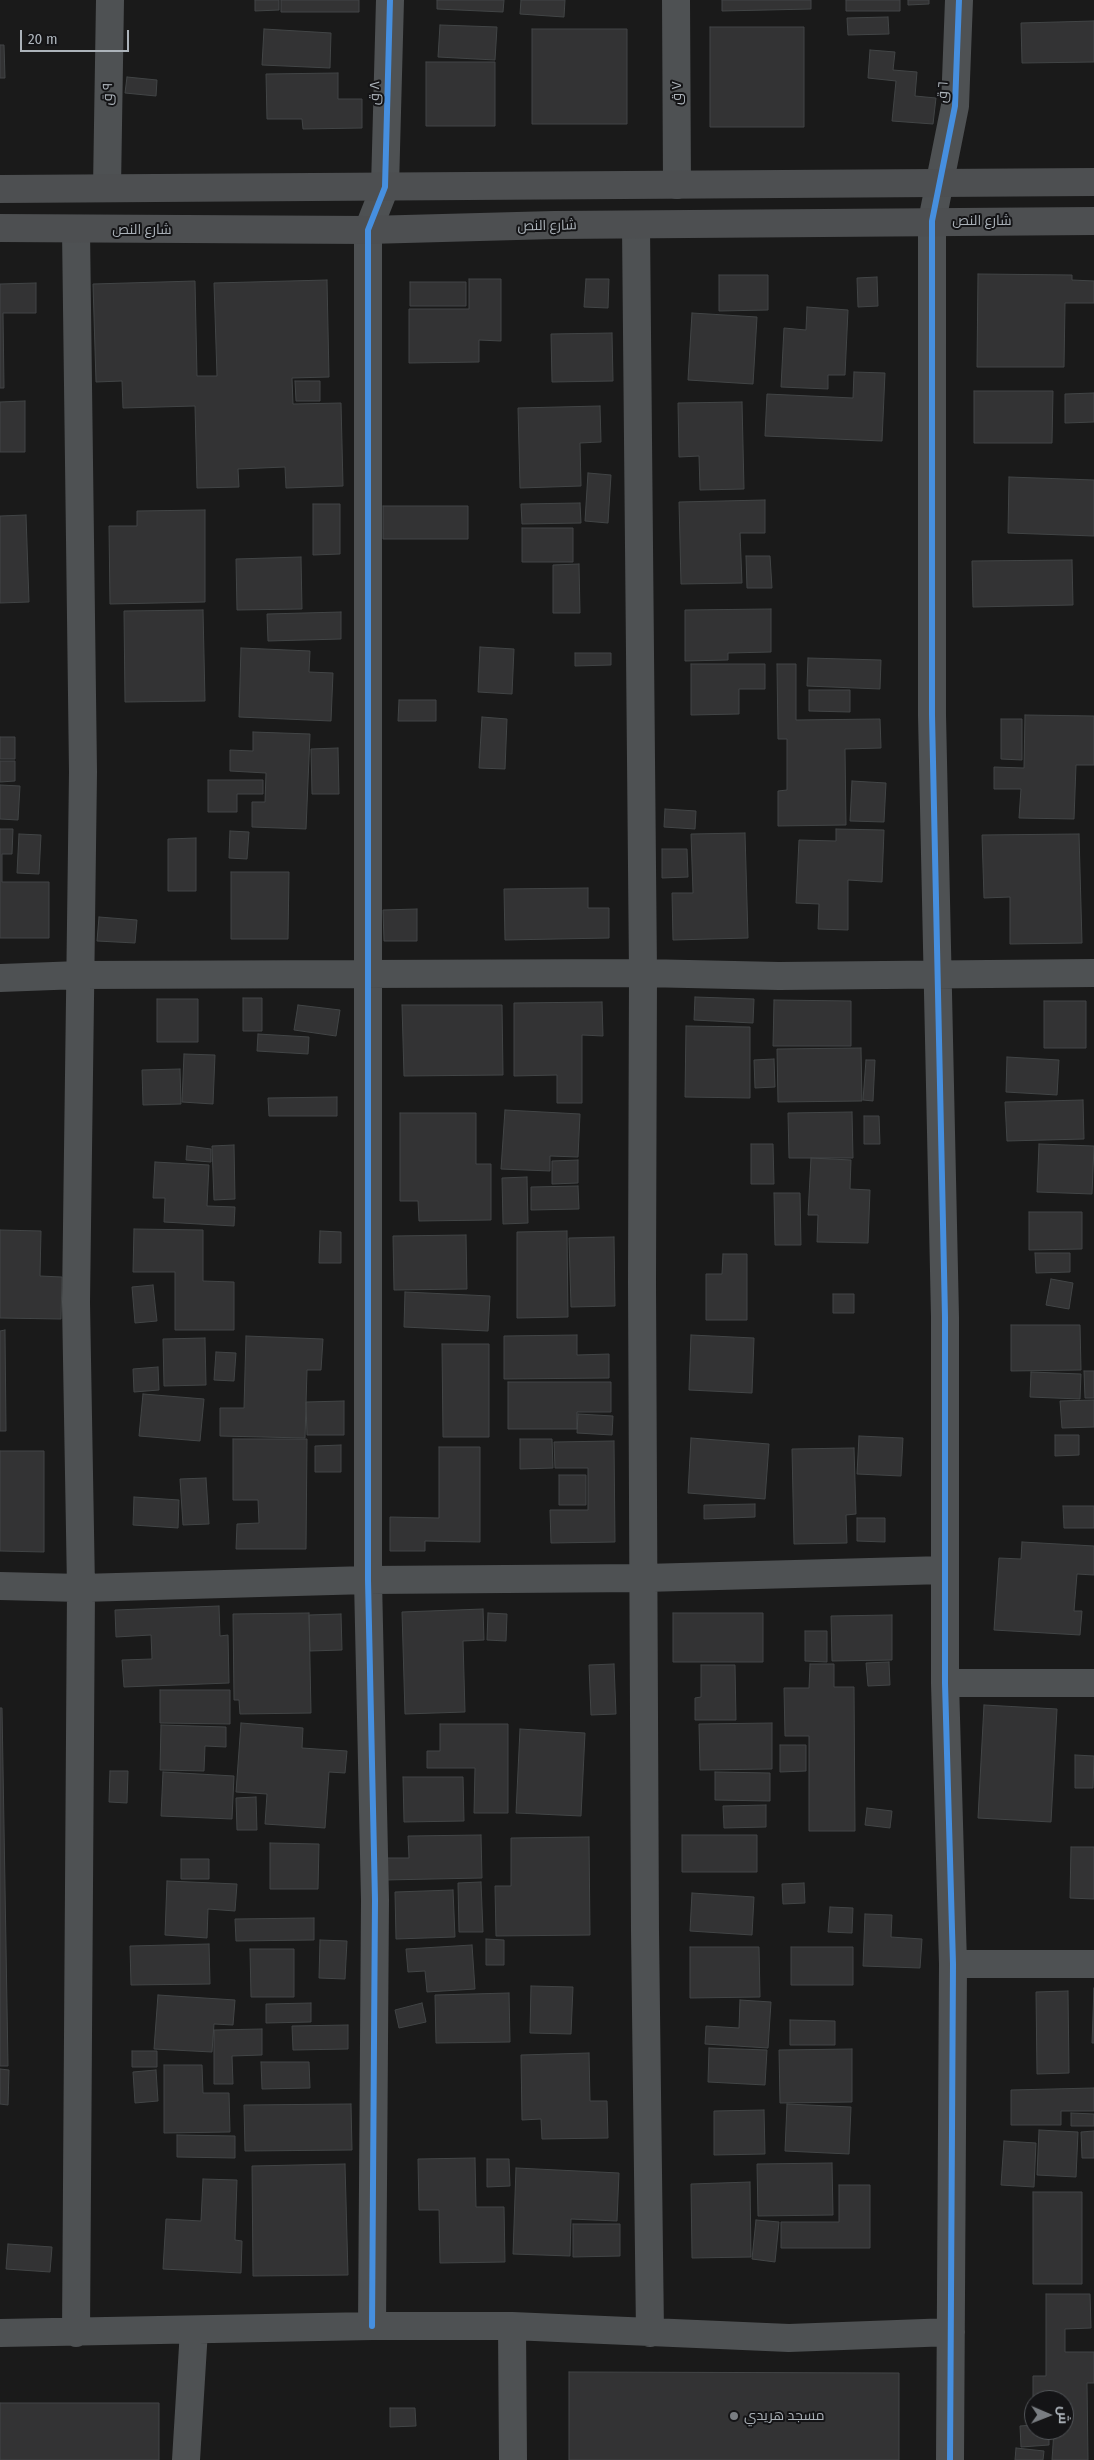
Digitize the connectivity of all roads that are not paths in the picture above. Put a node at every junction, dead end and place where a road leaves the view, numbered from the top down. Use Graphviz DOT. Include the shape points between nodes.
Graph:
graph roads {
  1 [pos="110,0"];
  2 [pos="390,0"];
  3 [pos="676,0"];
  4 [pos="959,0"];
  5 [pos="1094,182"];
  6 [pos="940,184"];
  7 [pos="677,185"];
  8 [pos="385,186"];
  9 [pos="106,188"];
  10 [pos="0,189"];
  11 [pos="932,221"];
  12 [pos="1094,221"];
  13 [pos="636,226"];
  14 [pos="0,228"];
  15 [pos="76,230"];
  16 [pos="368,230"];
  17 [pos="643,973"];
  18 [pos="1094,973"];
  19 [pos="369,974"];
  20 [pos="939,974"];
  21 [pos="80,975"];
  22 [pos="0,978"];
  23 [pos="945,1570"];
  24 [pos="644,1578"];
  25 [pos="368,1580"];
  26 [pos="0,1586"];
  27 [pos="81,1588"];
  28 [pos="945,1683"];
  29 [pos="1094,1683"];
  30 [pos="953,1964"];
  31 [pos="1094,1964"];
  32 [pos="372,2326"];
  33 [pos="512,2326"];
  34 [pos="194,2330"];
  35 [pos="951,2332"];
  36 [pos="0,2333"];
  37 [pos="76,2333"];
  38 [pos="650,2333"];
  39 [pos="186,2460"];
  40 [pos="513,2460"];
  41 [pos="950,2460"];
  1 -- 9 [label="street, ٩ ق"];
  2 -- 8 [label="street, ٨ ق"];
  3 -- 7 [label="street, ٧ ق"];
  4 -- 6 [label="street, ٦ ق" via="955,106"];
  5 -- 6 [label="main road"];
  6 -- 7 [label="main road"];
  6 -- 11 [label="street, ٦ ق"];
  7 -- 8 [label="main road"];
  8 -- 9 [label="main road"];
  8 -- 16 [label="street, ٨ ق"];
  9 -- 10 [label="main road"];
  11 -- 12 [label="main road, شارع النص"];
  11 -- 13 [label="main road, شارع النص"];
  11 -- 20 [label="street, ٦ ق" via="932,715"];
  13 -- 16 [label="main road, شارع النص"];
  13 -- 17 [label="street"];
  14 -- 15 [label="main road, شارع النص"];
  15 -- 16 [label="main road, شارع النص"];
  15 -- 21 [label="street" via="82,772"];
  16 -- 19 [label="street"];
  17 -- 19 [label="street"];
  17 -- 20 [label="street" via="779,976"];
  17 -- 24 [label="street"];
  18 -- 20 [label="street"];
  19 -- 21 [label="street"];
  19 -- 25 [label="street"];
  20 -- 23 [label="street, ٦ ق" via="945,1317"];
  21 -- 22 [label="street"];
  21 -- 27 [label="street" via="76,1302"];
  23 -- 24 [label="street"];
  23 -- 28 [label="street, ٦ ق"];
  24 -- 25 [label="street"];
  24 -- 38 [label="street"];
  25 -- 27 [label="street"];
  25 -- 32 [label="street" via="375,1900"];
  26 -- 27 [label="street"];
  27 -- 37 [label="street"];
  28 -- 29 [label="street"];
  28 -- 30 [label="street, ٦ ق"];
  30 -- 31 [label="street"];
  30 -- 35 [label="street, ٦ ق"];
  32 -- 33 [label="street"];
  32 -- 34 [label="street"];
  33 -- 38 [label="street"];
  33 -- 40 [label="street"];
  34 -- 37 [label="street"];
  34 -- 39 [label="street"];
  35 -- 38 [label="street" via="789,2338"];
  35 -- 41 [label="street, ٦ ق"];
  36 -- 37 [label="street"];
}
